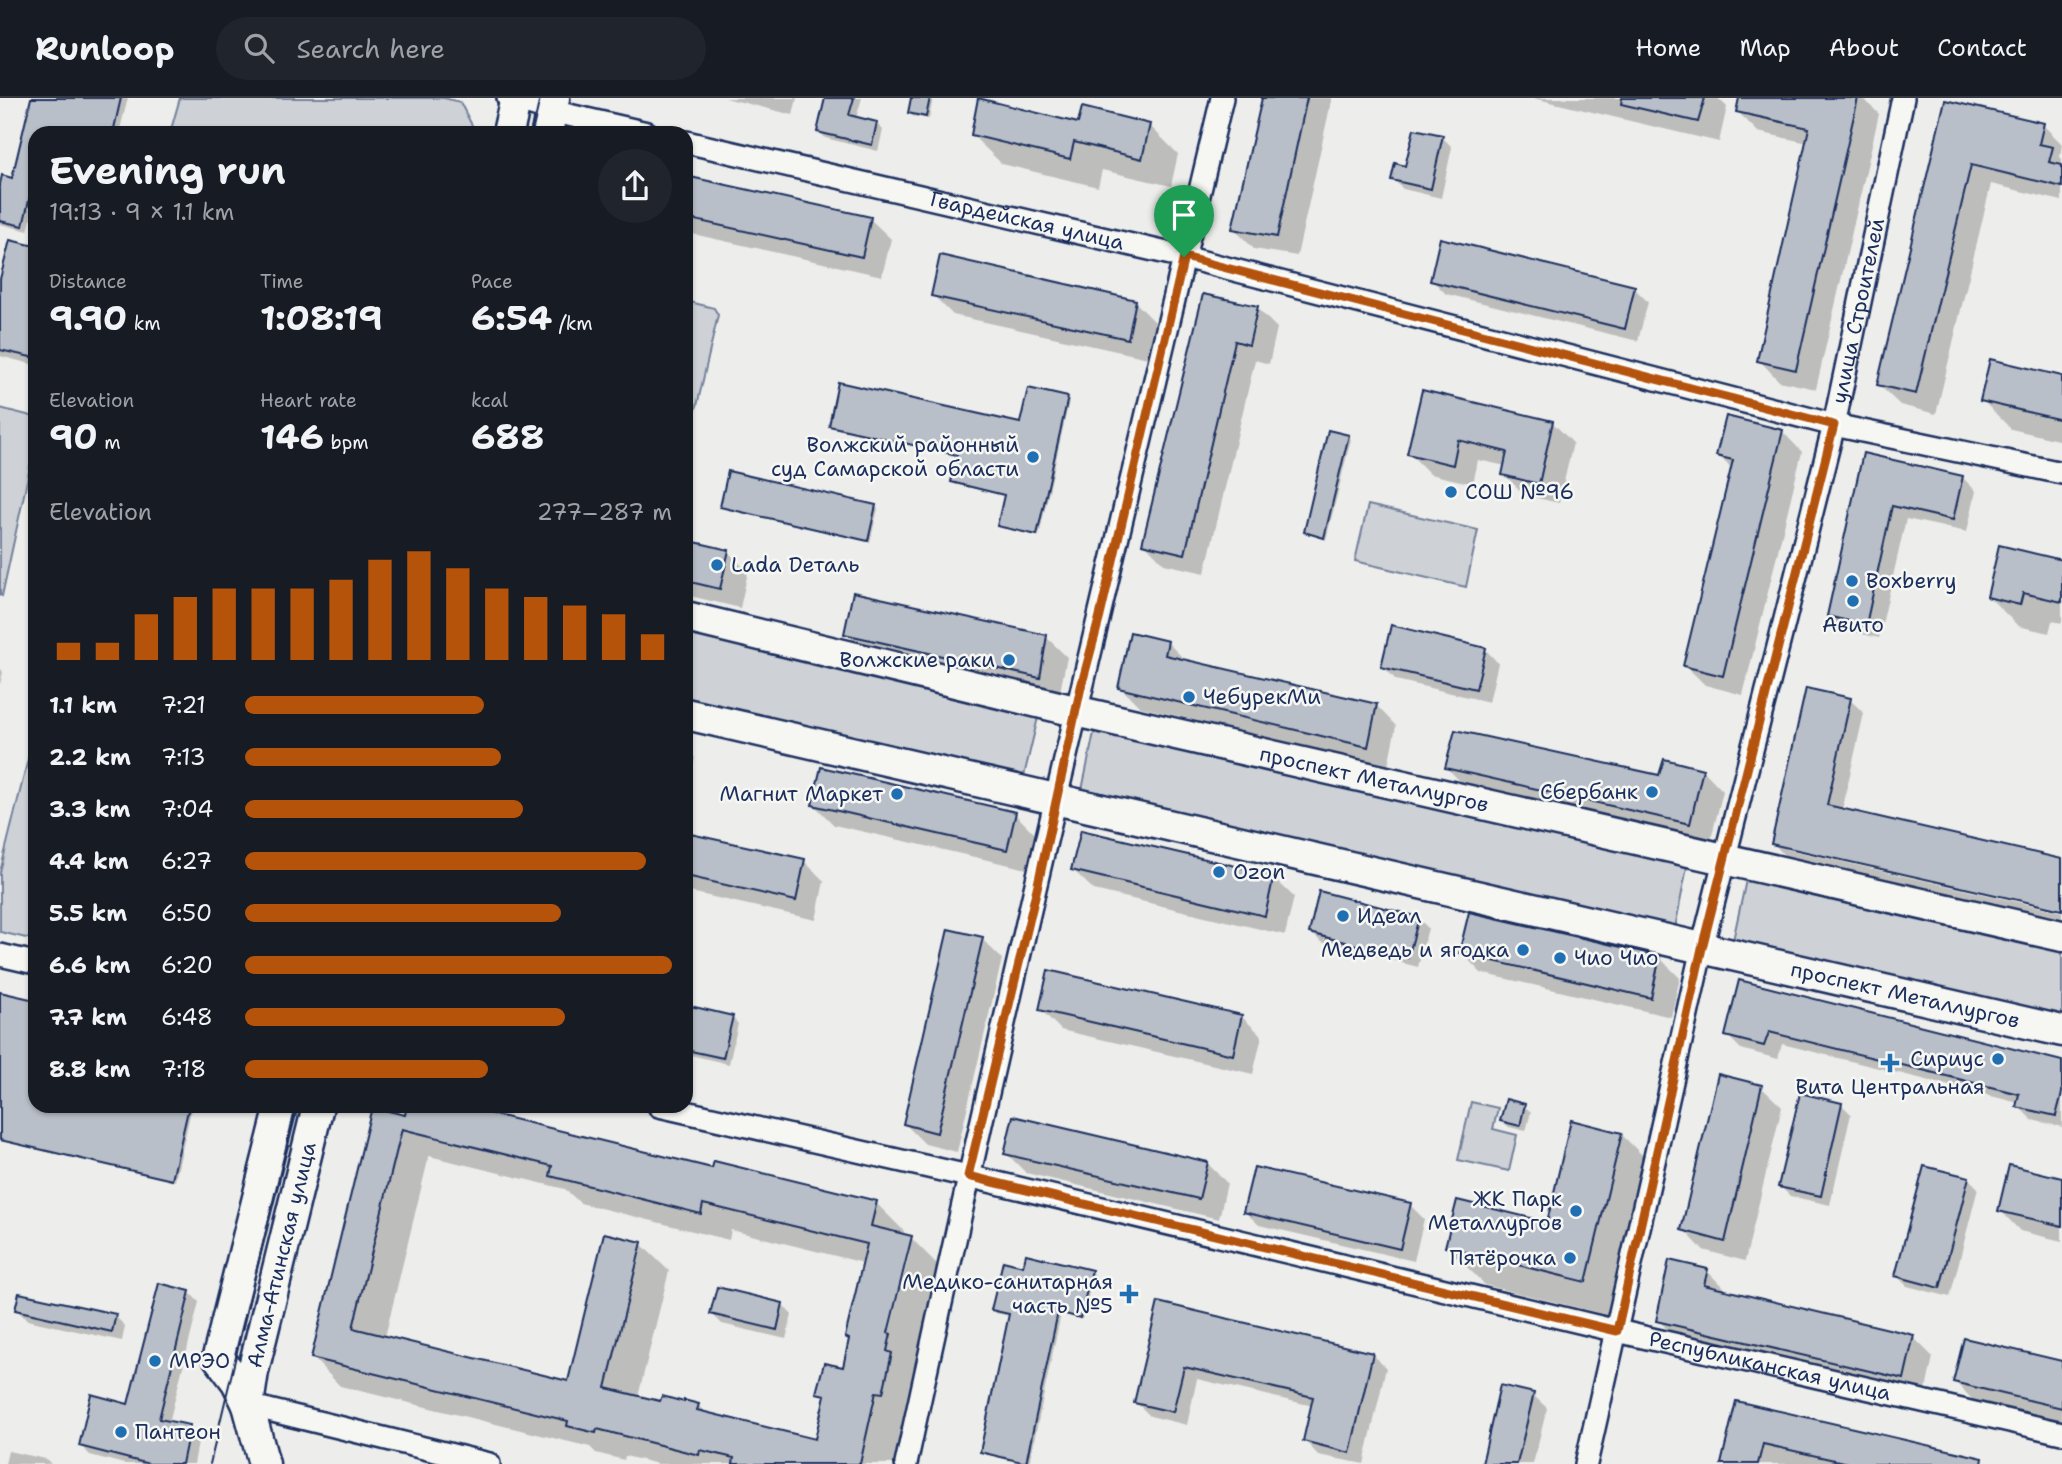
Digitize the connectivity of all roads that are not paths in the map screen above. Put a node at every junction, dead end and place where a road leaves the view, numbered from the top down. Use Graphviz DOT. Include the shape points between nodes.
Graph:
graph roads {
  1 [pos="1222,98"];
  2 [pos="1903,98"];
  3 [pos="513,99"];
  4 [pos="551,114"];
  5 [pos="509,126"];
  6 [pos="612,126"];
  7 [pos="693,144"];
  8 [pos="1184,257"];
  9 [pos="1834,425"];
  10 [pos="2062,473"];
  11 [pos="693,619"];
  12 [pos="1075,712"];
  13 [pos="693,716"];
  14 [pos="1055,799"];
  15 [pos="1726,859"];
  16 [pos="2062,936"];
  17 [pos="1702,948"];
  18 [pos="0,955"];
  19 [pos="28,961"];
  20 [pos="2062,1031"];
  21 [pos="279,1113"];
  22 [pos="316,1113"];
  23 [pos="690,1113"];
  24 [pos="968,1176"];
  25 [pos="1617,1331"];
  26 [pos="248,1405"];
  27 [pos="2062,1433"];
  28 [pos="264,1464"];
  29 [pos="489,1464"];
  30 [pos="906,1464"];
  31 [pos="1586,1464"];
  1 -- 8 [label="street"];
  2 -- 9 [label="street, улица Строителей"];
  3 -- 4 [label="street"];
  3 -- 5 [label="street"];
  4 -- 6 [label="street"];
  7 -- 8 [label="street, Гвардейская улица"];
  8 -- 9 [label="street, Гвардейская улица"];
  8 -- 12 [label="street"];
  9 -- 10 [label="street, Гвардейская улица"];
  9 -- 15 [label="street, улица Строителей"];
  11 -- 12 [label="street, проспект Металлургов"];
  12 -- 14 [label="street"];
  12 -- 15 [label="street, проспект Металлургов"];
  13 -- 14 [label="street, проспект Металлургов"];
  14 -- 17 [label="street, проспект Металлургов"];
  14 -- 24 [label="street"];
  15 -- 16 [label="street, проспект Металлургов"];
  15 -- 17 [label="street, улица Строителей"];
  17 -- 20 [label="street, проспект Металлургов"];
  17 -- 25 [label="street, улица Строителей"];
  18 -- 19 [label="street"];
  21 -- 26 [label="street, Алма-Атинская улица" via="218,1357"];
  22 -- 26 [label="street, Алма-Атинская улица"];
  23 -- 24 [label="street, Республиканская улица"];
  24 -- 25 [label="street, Республиканская улица"];
  24 -- 30 [label="street"];
  25 -- 27 [label="street, Республиканская улица"];
  25 -- 31 [label="street, улица Строителей"];
  26 -- 28 [label="street, Алма-Атинская улица"];
  26 -- 29 [label="street"];
}
